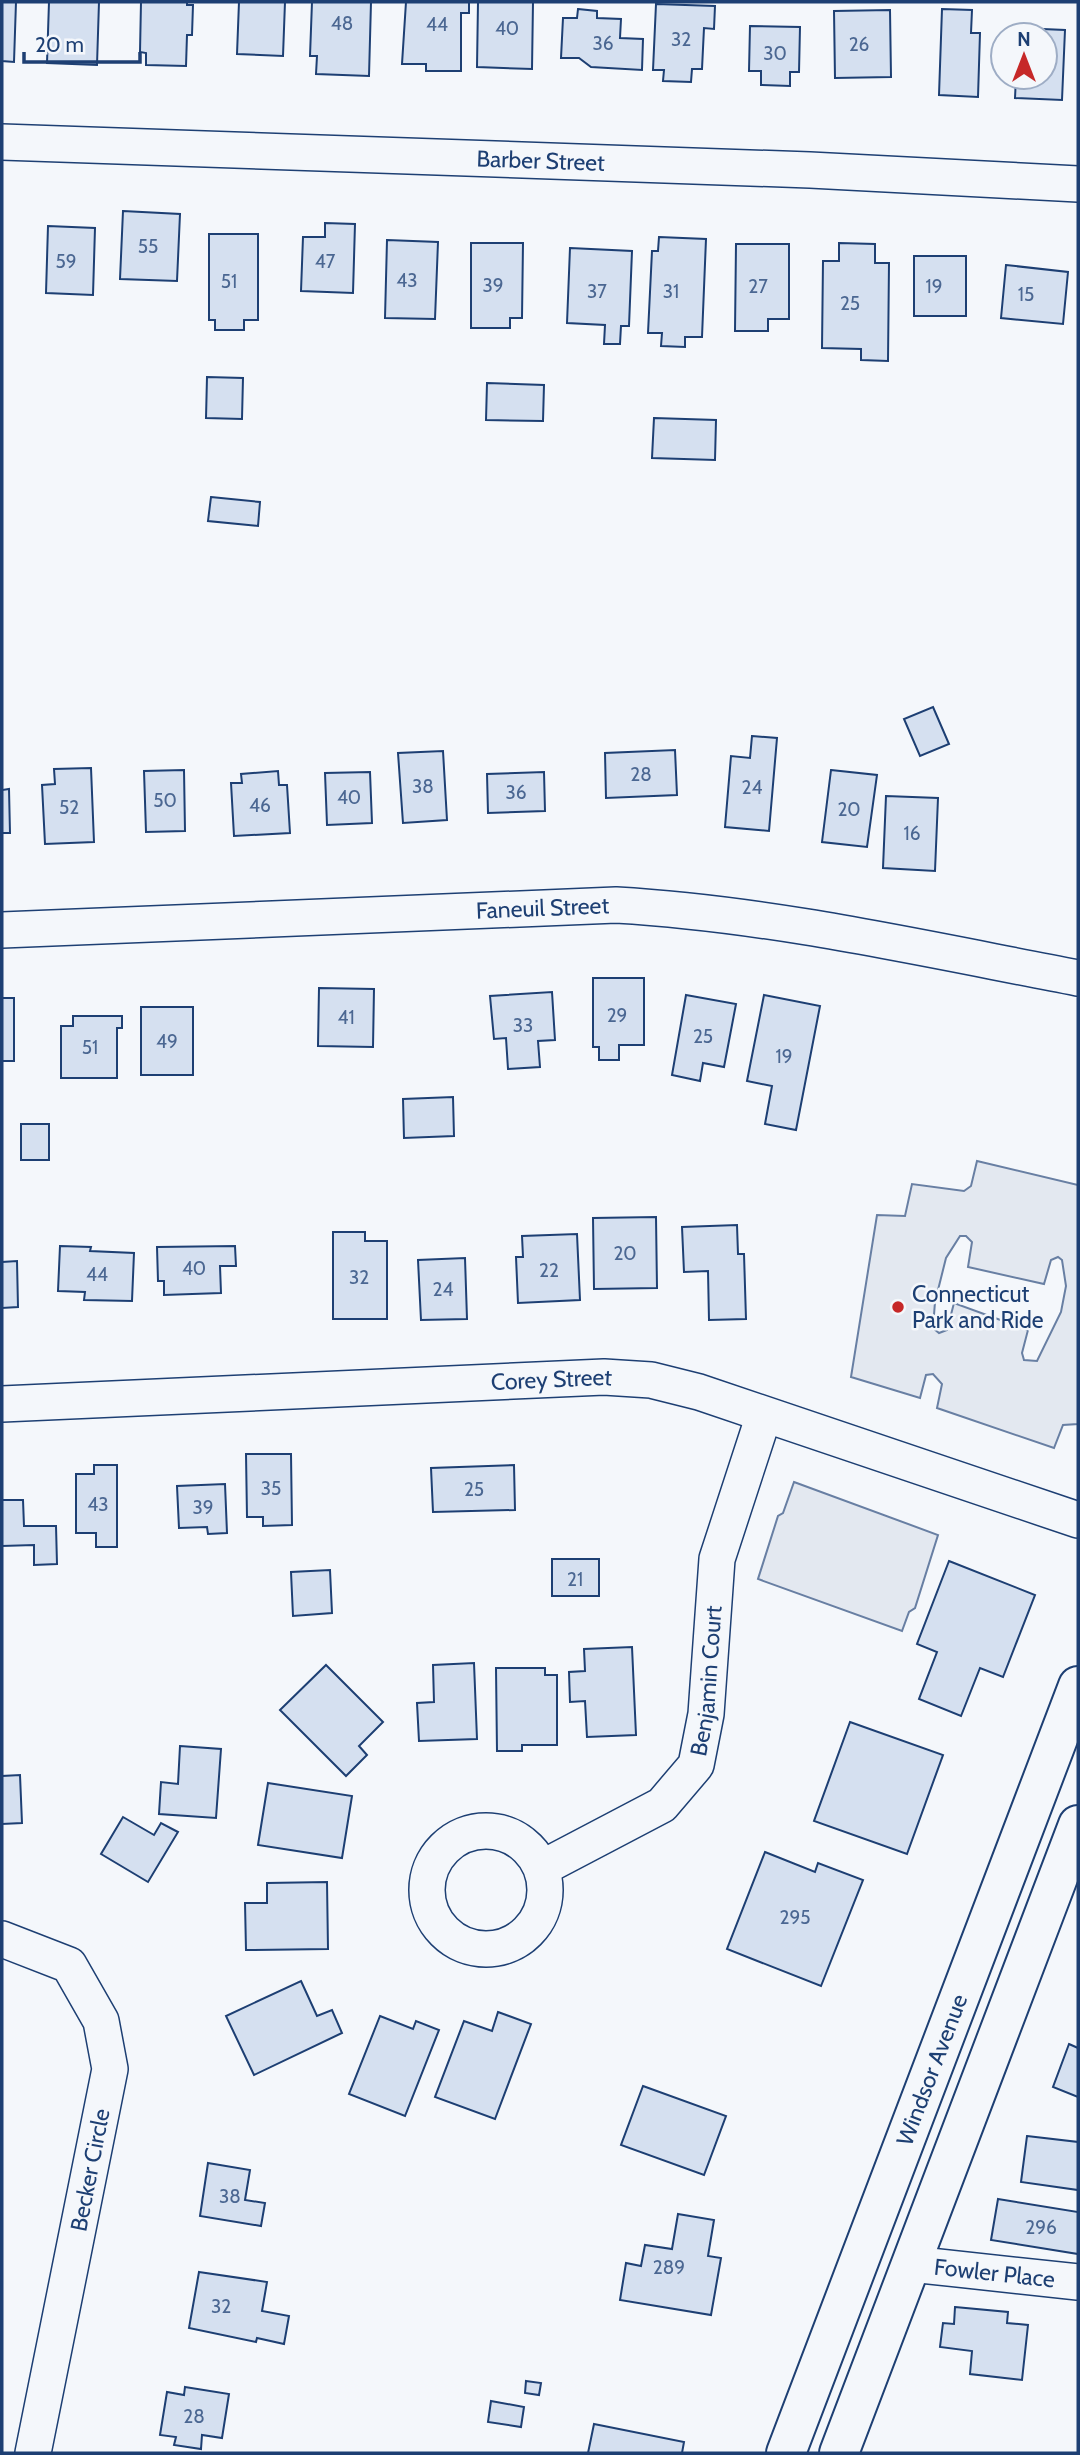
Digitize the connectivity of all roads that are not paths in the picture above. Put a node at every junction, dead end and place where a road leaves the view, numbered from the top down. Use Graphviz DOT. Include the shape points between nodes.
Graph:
graph roads {
  1 [pos="2,142"];
  2 [pos="1078,184"];
  3 [pos="2,930"];
  4 [pos="1078,978"];
  5 [pos="2,1404"];
  6 [pos="764,1415"];
  7 [pos="1078,1520"];
  8 [pos="1078,1686"];
  9 [pos="1078,1825"];
  10 [pos="542,1868"];
  11 [pos="2,1939"];
  12 [pos="911,2264"];
  13 [pos="1078,2282"];
  14 [pos="799,2451"];
  15 [pos="33,2453"];
  16 [pos="839,2453"];
  1 -- 2 [label="street, Barber Street" via="810,170"];
  3 -- 4 [label="street, Faneuil Street" via="616,905 760,919"];
  5 -- 6 [label="street, Corey Street" via="604,1377 651,1380"];
  6 -- 7 [label="street, Corey Street"];
  6 -- 10 [label="street, Benjamin Court" via="718,1559 706,1714 696,1765 662,1805"];
  8 -- 14 [label="main road, Windsor Avenue"];
  9 -- 12 [label="main road"];
  11 -- 15 [label="street, Becker Circle" via="69,1965 101,2021 110,2069"];
  12 -- 13 [label="street, Fowler Place"];
  12 -- 16 [label="main road"];
}
